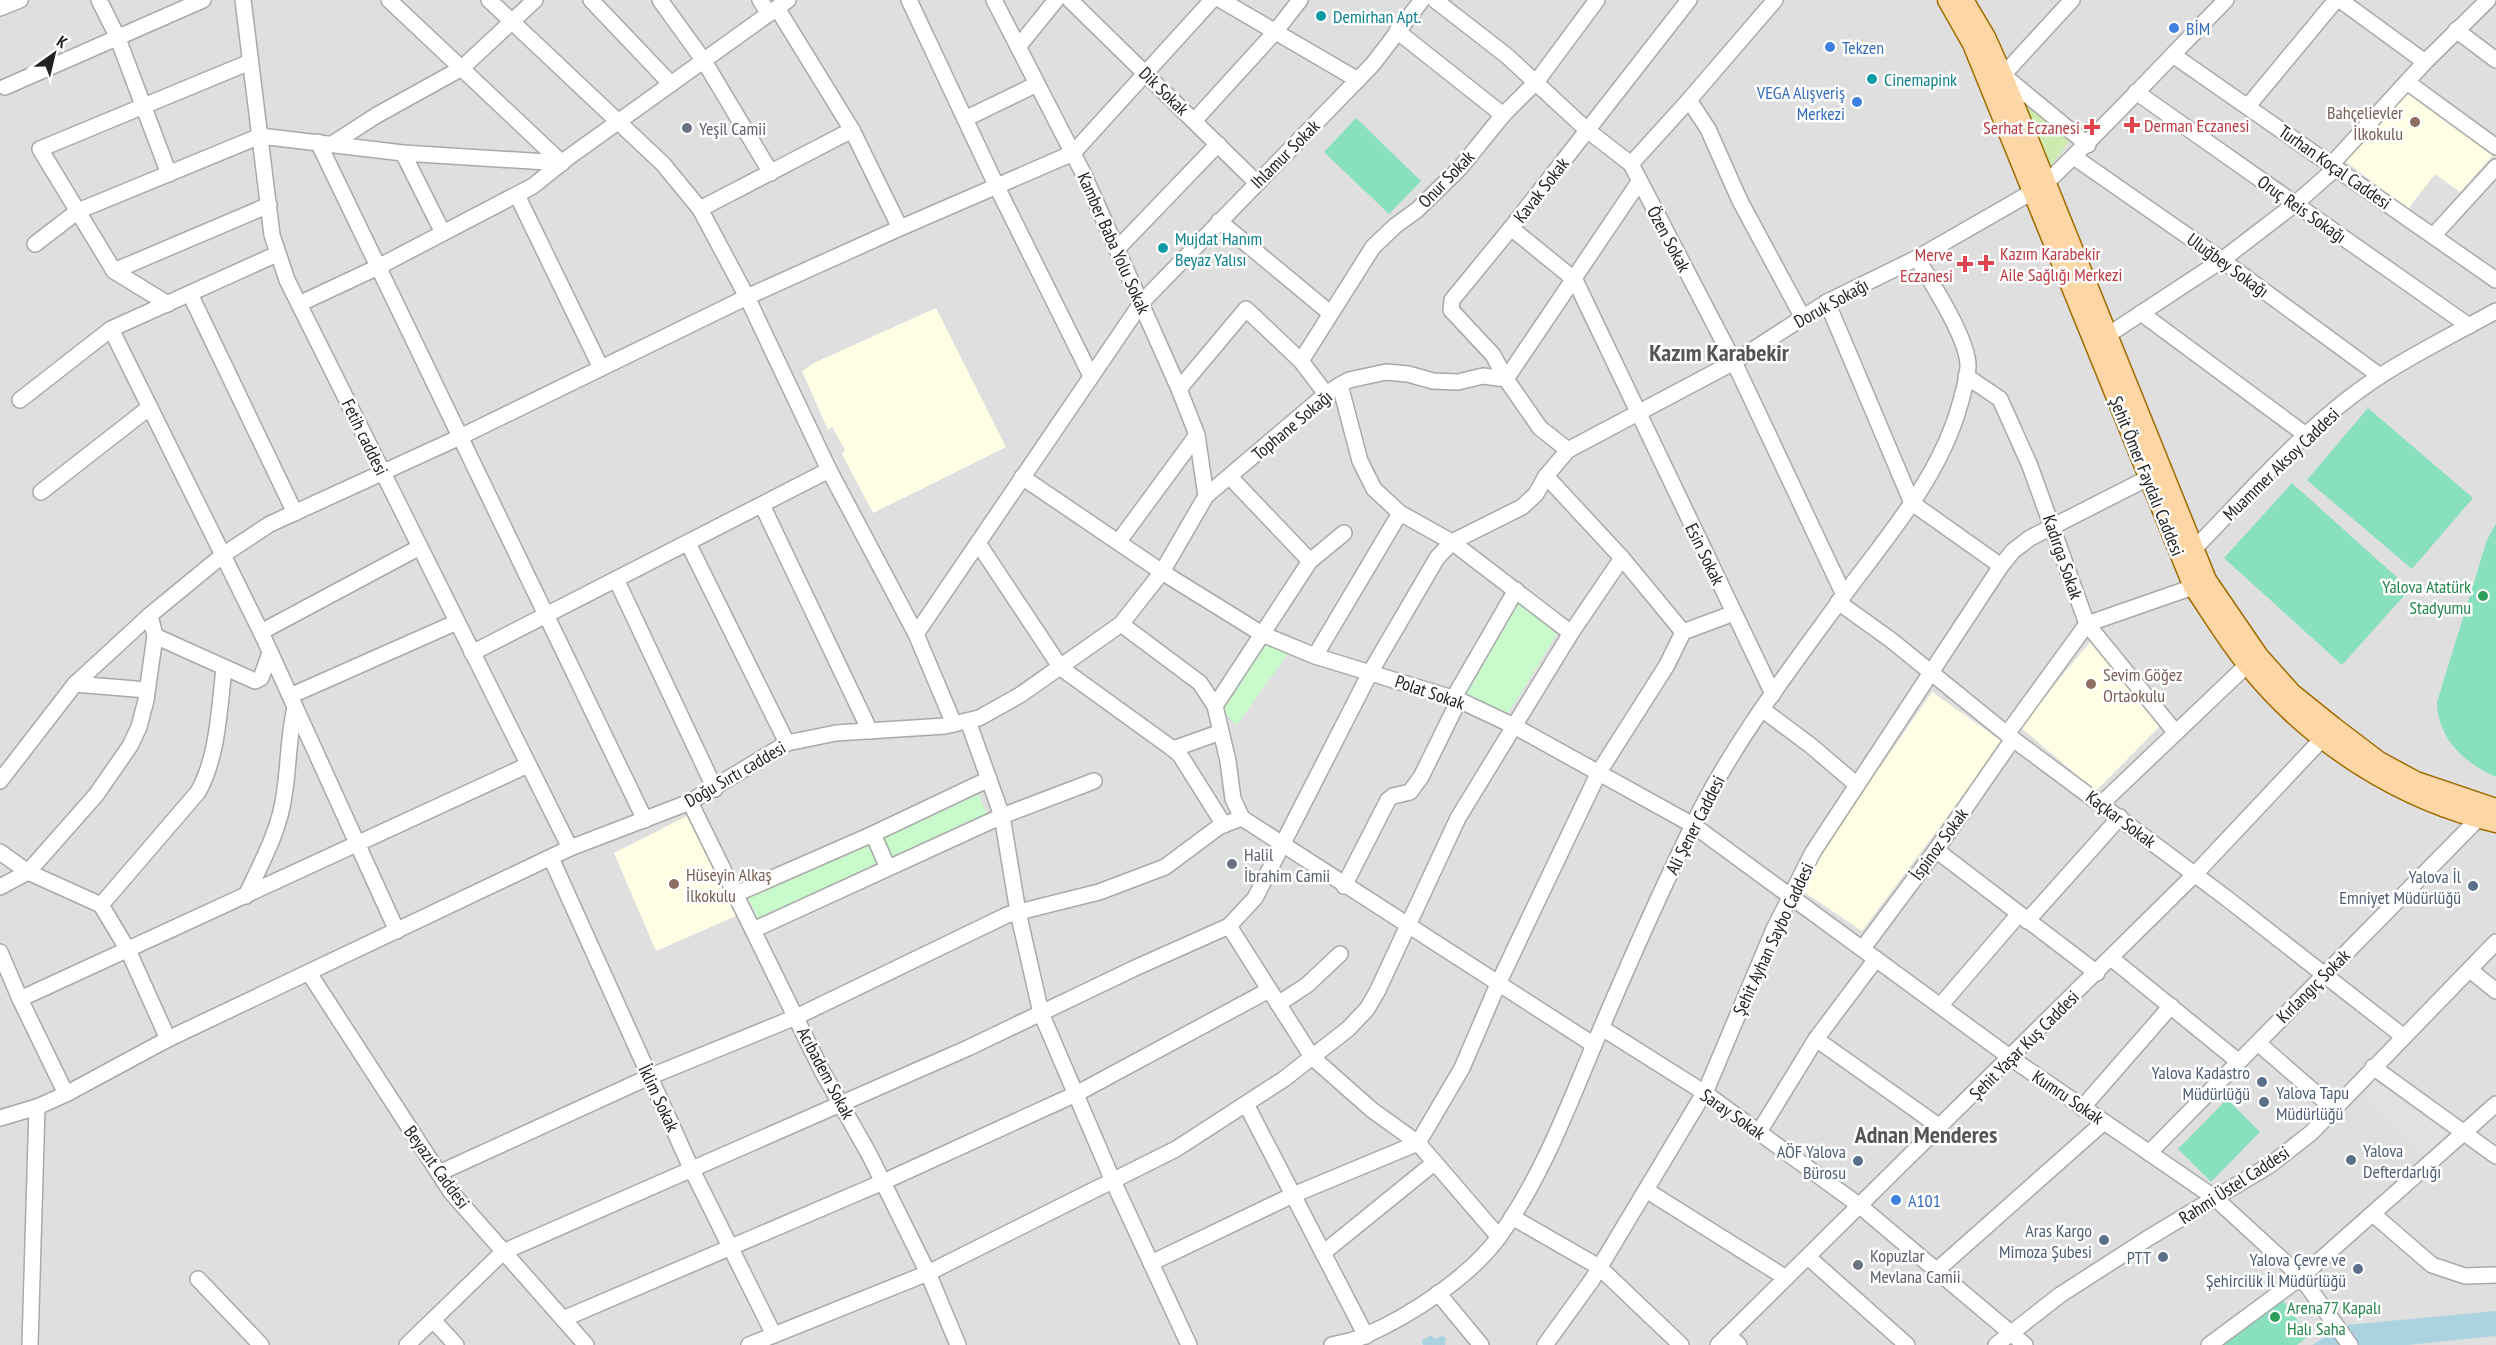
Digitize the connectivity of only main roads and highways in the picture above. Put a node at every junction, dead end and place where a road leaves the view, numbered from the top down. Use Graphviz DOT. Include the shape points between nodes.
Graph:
graph roads {
  1 [pos="1947,0"];
  2 [pos="1964,0"];
  3 [pos="2039,188"];
  4 [pos="2328,732"];
  5 [pos="2496,808"];
  6 [pos="2487,821"];
  1 -- 3 [label="main road, Şehit Ömer Faydalı Caddesi" via="1972,44"];
  2 -- 3 [label="main road, Şehit Ömer Faydalı Caddesi" via="2003,75"];
  3 -- 4 [label="main road, Şehit Ömer Faydalı Caddesi" via="2108,335 2207,579 2259,656"];
  3 -- 4 [label="main road, Şehit Ömer Faydalı Caddesi" via="2193,587 2247,666 2282,704"];
  4 -- 5 [label="main road, Şehit Ömer Faydalı Caddesi" via="2416,781"];
  4 -- 6 [label="main road, Şehit Ömer Faydalı Caddesi" via="2371,774 2410,795"];
}
